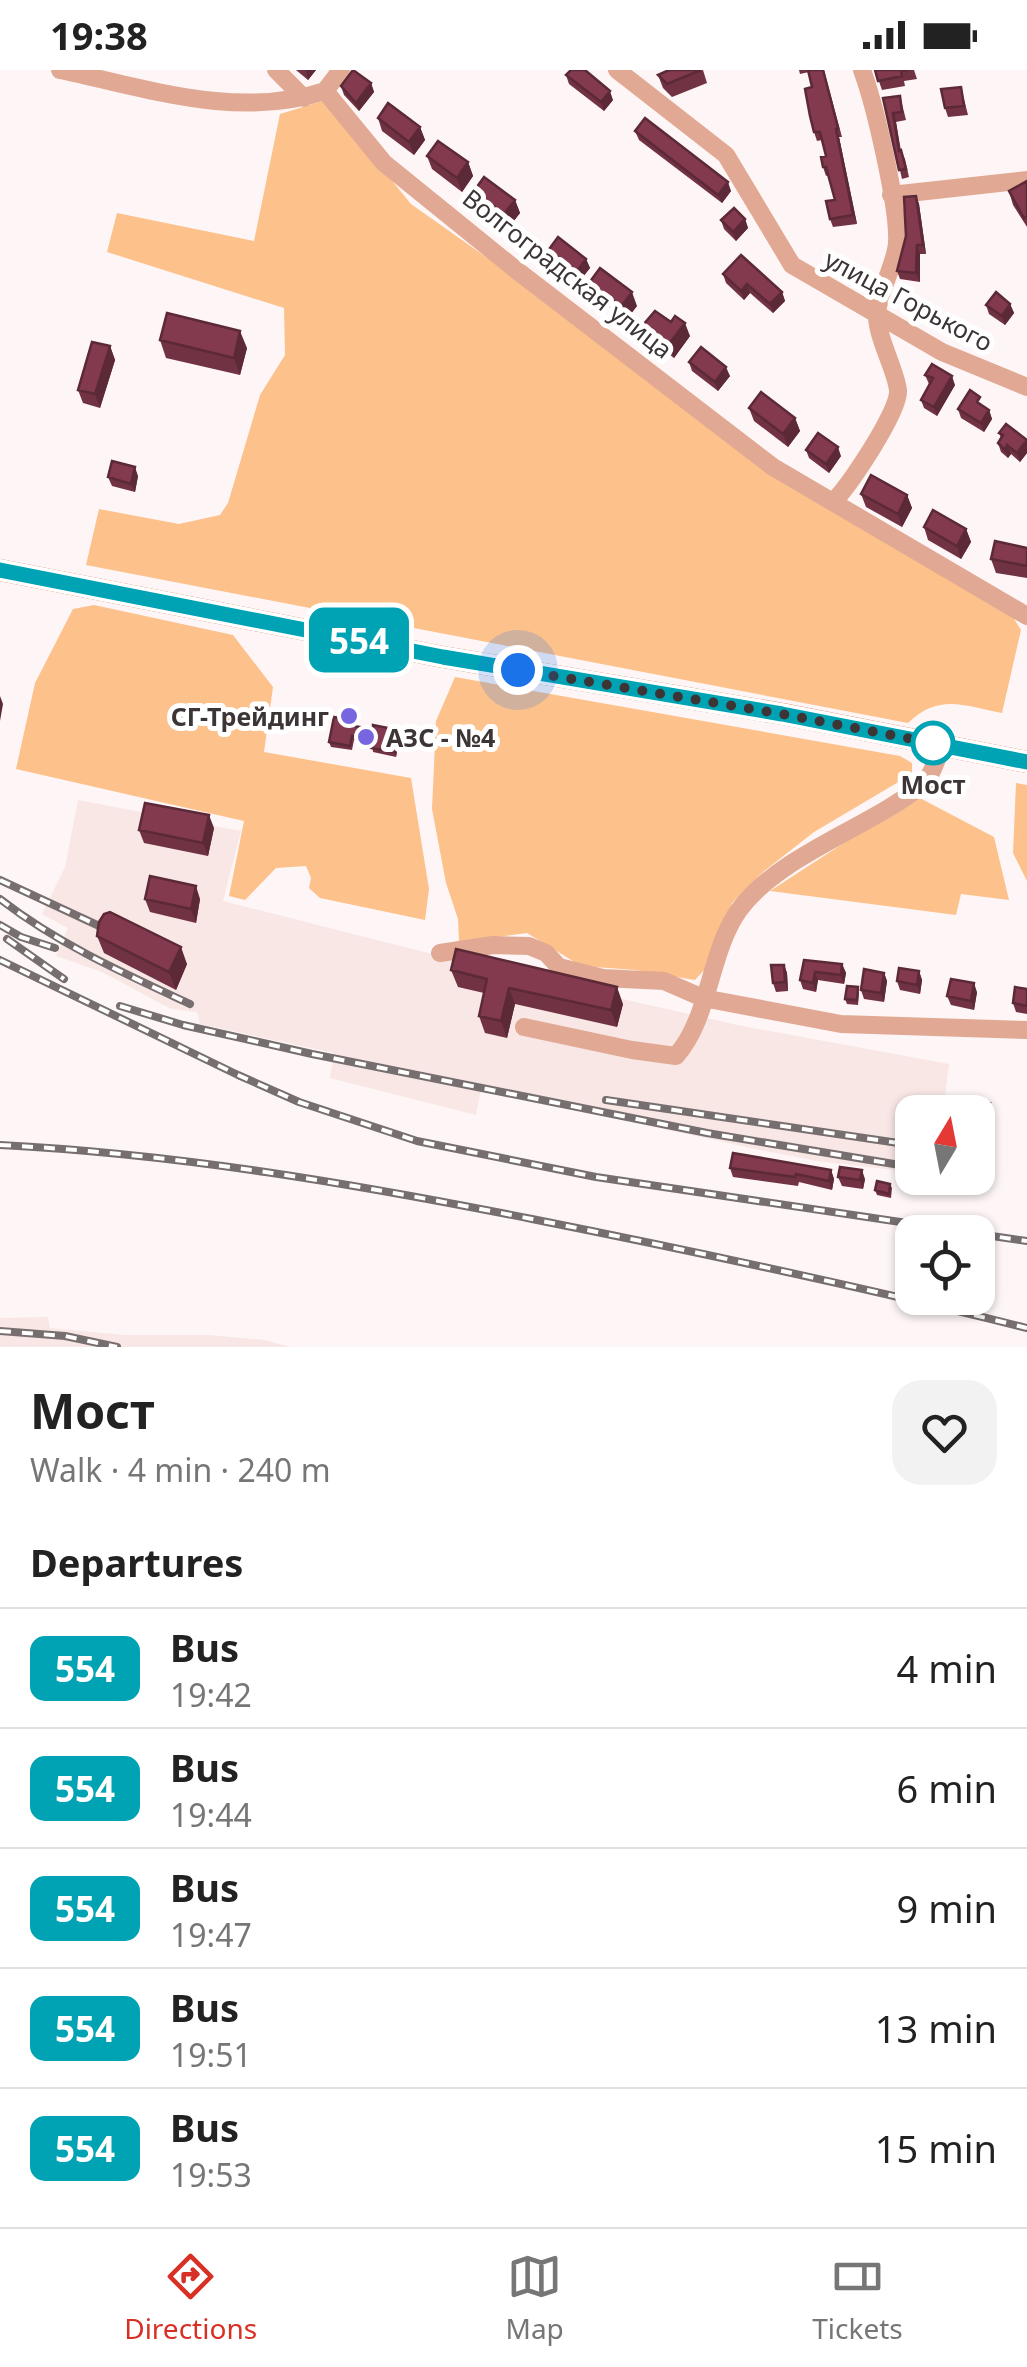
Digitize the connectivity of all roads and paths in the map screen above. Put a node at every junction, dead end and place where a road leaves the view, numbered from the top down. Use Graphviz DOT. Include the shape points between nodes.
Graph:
graph roads {
  1 [pos="60,70"];
  2 [pos="276,70"];
  3 [pos="341,70"];
  4 [pos="617,70"];
  5 [pos="862,70"];
  6 [pos="325,91"];
  7 [pos="304,98"];
  8 [pos="1027,180"];
  9 [pos="891,195"];
  10 [pos="876,314"];
  11 [pos="1027,388"];
  12 [pos="833,502"];
  13 [pos="0,570"];
  14 [pos="1027,616"];
  15 [pos="943,745"];
  16 [pos="1027,762"];
  17 [pos="440,953"];
  18 [pos="703,998"];
  19 [pos="524,1028"];
  20 [pos="1027,1030"];
  1 -- 7 [label="street" via="213,102"];
  2 -- 7 [label="street"];
  3 -- 6 [label="street"];
  4 -- 10 [label="street, улица Горького" via="726,155 792,265"];
  5 -- 9 [label="street"];
  6 -- 7 [label="street"];
  6 -- 12 [label="street, Волгоградская улица" via="384,163 427,198 773,467"];
  8 -- 9 [label="street"];
  9 -- 10 [label="street" via="894,264"];
  10 -- 11 [label="street, улица Горького" via="942,352"];
  10 -- 12 [label="street" via="898,391 850,485"];
  12 -- 14 [label="street, Волгоградская улица"];
  13 -- 15 [label="main road"];
  15 -- 16 [label="main road"];
  15 -- 18 [label="street" via="925,783 780,872 740,909"];
  17 -- 18 [label="street" via="529,946 559,967 603,978 664,981"];
  18 -- 19 [label="street" via="690,1041 676,1056"];
  18 -- 20 [label="street" via="841,1024"];
}
